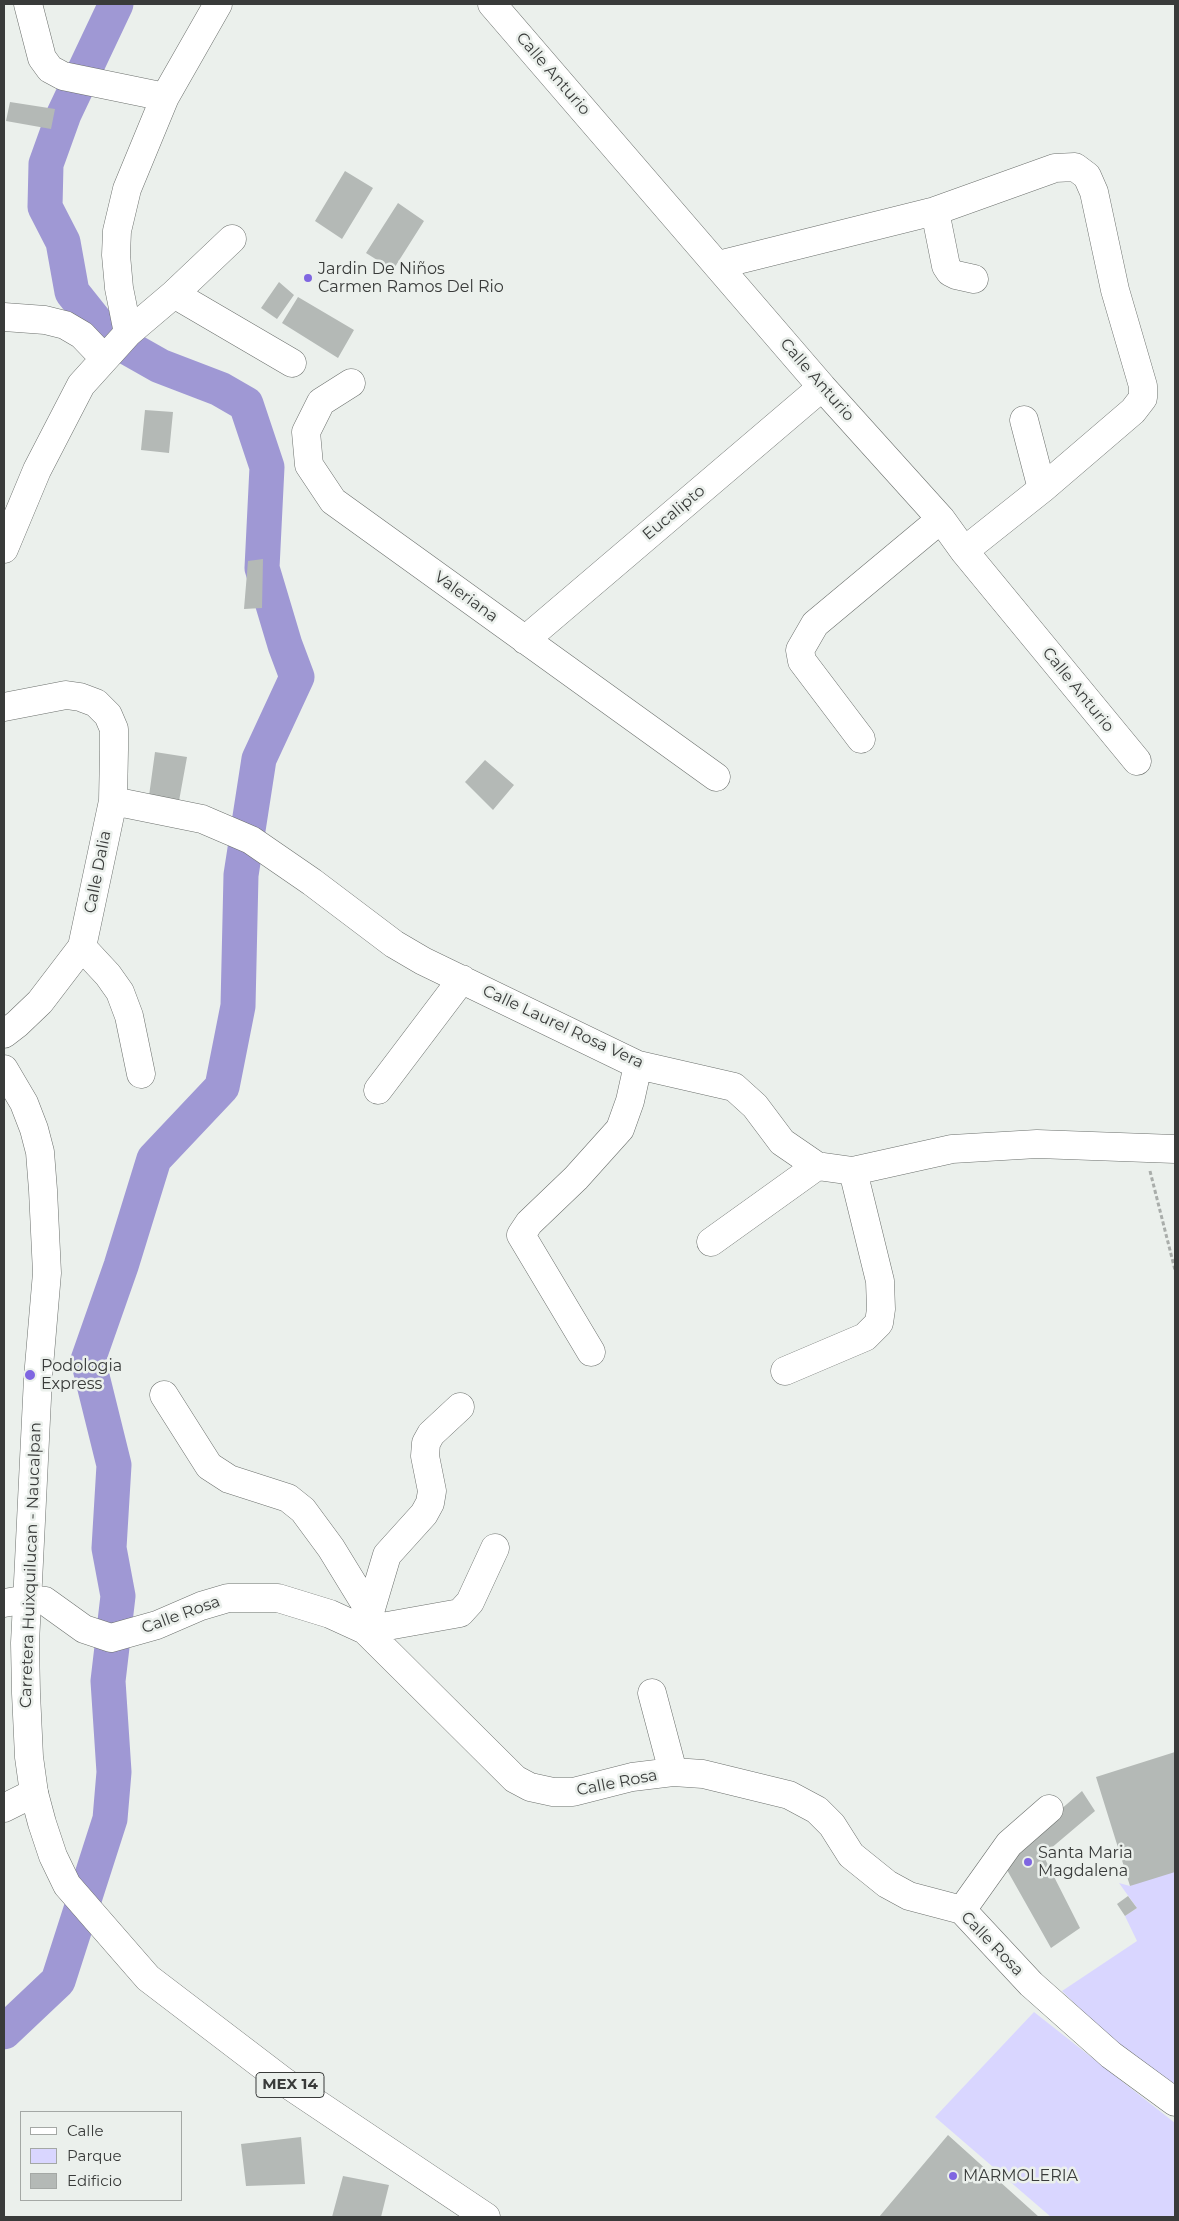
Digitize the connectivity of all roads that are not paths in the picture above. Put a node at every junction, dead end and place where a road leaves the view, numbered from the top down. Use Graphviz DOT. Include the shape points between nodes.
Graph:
graph roads {
  1 [pos="28,4"];
  2 [pos="218,4"];
  3 [pos="492,4"];
  4 [pos="165,97"];
  5 [pos="935,211"];
  6 [pos="232,239"];
  7 [pos="718,265"];
  8 [pos="974,279"];
  9 [pos="174,294"];
  10 [pos="4,317"];
  11 [pos="127,334"];
  12 [pos="104,358"];
  13 [pos="292,363"];
  14 [pos="351,383"];
  15 [pos="822,387"];
  16 [pos="1024,420"];
  17 [pos="1042,489"];
  18 [pos="941,519"];
  19 [pos="4,549"];
  20 [pos="964,551"];
  21 [pos="525,640"];
  22 [pos="6,701"];
  23 [pos="862,739"];
  24 [pos="1137,761"];
  25 [pos="716,777"];
  26 [pos="113,801"];
  27 [pos="82,946"];
  28 [pos="462,979"];
  29 [pos="4,1034"];
  30 [pos="638,1066"];
  31 [pos="4,1069"];
  32 [pos="142,1074"];
  33 [pos="378,1090"];
  34 [pos="1175,1149"];
  35 [pos="817,1166"];
  36 [pos="853,1171"];
  37 [pos="711,1242"];
  38 [pos="591,1352"];
  39 [pos="785,1371"];
  40 [pos="164,1395"];
  41 [pos="460,1407"];
  42 [pos="495,1548"];
  43 [pos="16,1601"];
  44 [pos="367,1620"];
  45 [pos="652,1693"];
  46 [pos="673,1772"];
  47 [pos="34,1793"];
  48 [pos="4,1808"];
  49 [pos="1049,1809"];
  50 [pos="962,1910"];
  51 [pos="1175,2102"];
  52 [pos="486,2217"];
  1 -- 4 [label="street" via="42,58 50,70 63,76"];
  2 -- 4 [label="street"];
  3 -- 7 [label="street, Calle Anturio"];
  4 -- 11 [label="street" via="127,189 118,231 116,255"];
  5 -- 7 [label="street"];
  5 -- 8 [label="street" via="946,266 956,275"];
  5 -- 17 [label="street" via="1055,168 1075,167 1087,176 1094,192 1115,290 1143,386 1143,398 1133,411"];
  6 -- 9 [label="street"];
  7 -- 15 [label="street, Calle Anturio"];
  9 -- 11 [label="street"];
  9 -- 13 [label="street"];
  10 -- 12 [label="street" via="65,325 82,335"];
  11 -- 12 [label="street"];
  12 -- 19 [label="street" via="82,385 67,412 37,470"];
  14 -- 21 [label="street, Valeriana" via="321,402 306,432 308,465 333,501"];
  15 -- 18 [label="street, Calle Anturio"];
  15 -- 21 [label="street, Eucalipto"];
  16 -- 17 [label="street"];
  17 -- 20 [label="street"];
  18 -- 20 [label="street, Calle Anturio"];
  18 -- 23 [label="street" via="815,624 800,650 802,661"];
  20 -- 24 [label="street, Calle Anturio"];
  21 -- 25 [label="street, Valeriana"];
  22 -- 26 [label="street, Calle Dalia" via="66,695 96,703 108,715 114,729"];
  26 -- 27 [label="street, Calle Dalia"];
  26 -- 28 [label="street, Calle Laurel Rosa Vera" via="202,819 251,840 394,944"];
  27 -- 29 [label="street, Calle Dalia" via="40,1002"];
  27 -- 32 [label="street" via="120,992"];
  28 -- 30 [label="street, Calle Laurel Rosa Vera"];
  28 -- 33 [label="street"];
  30 -- 35 [label="street, Calle Laurel Rosa Vera" via="734,1087 755,1106 782,1142"];
  30 -- 38 [label="street" via="620,1129 521,1235"];
  31 -- 43 [label="street, Carretera Huixquilucan - Naucalpan / MEX 14" via="24,1103 40,1152 46,1273"];
  34 -- 36 [label="street, Calle Laurel Rosa Vera" via="1037,1144 952,1149"];
  35 -- 36 [label="street, Calle Laurel Rosa Vera"];
  35 -- 37 [label="street"];
  36 -- 39 [label="street" via="880,1281 879,1322 865,1337"];
  40 -- 44 [label="street" via="209,1466 230,1479 288,1498 303,1510 331,1548"];
  41 -- 44 [label="street" via="431,1434 426,1443 425,1456 432,1491 430,1503 387,1555"];
  42 -- 44 [label="street" via="470,1602 460,1613"];
  43 -- 44 [label="street, Calle Rosa" via="45,1601 84,1629 122,1635 158,1626 201,1606 244,1597 278,1598 330,1614"];
  43 -- 47 [label="street, Carretera Huixquilucan - Naucalpan / MEX 14" via="25,1643 26,1708"];
  44 -- 46 [label="street, Calle Rosa" via="515,1779 530,1787 573,1792 632,1777"];
  45 -- 46 [label="street"];
  46 -- 50 [label="street, Calle Rosa" via="702,1774 789,1795 817,1810 832,1825 851,1855 887,1884 909,1896"];
  47 -- 48 [label="street"];
  47 -- 52 [label="street, Carretera Huixquilucan - Naucalpan / MEX 14" via="67,1885 148,1978 284,2081"];
  49 -- 50 [label="street" via="1009,1844"];
  50 -- 51 [label="street, Calle Rosa" via="1037,1990 1111,2055"];
}
